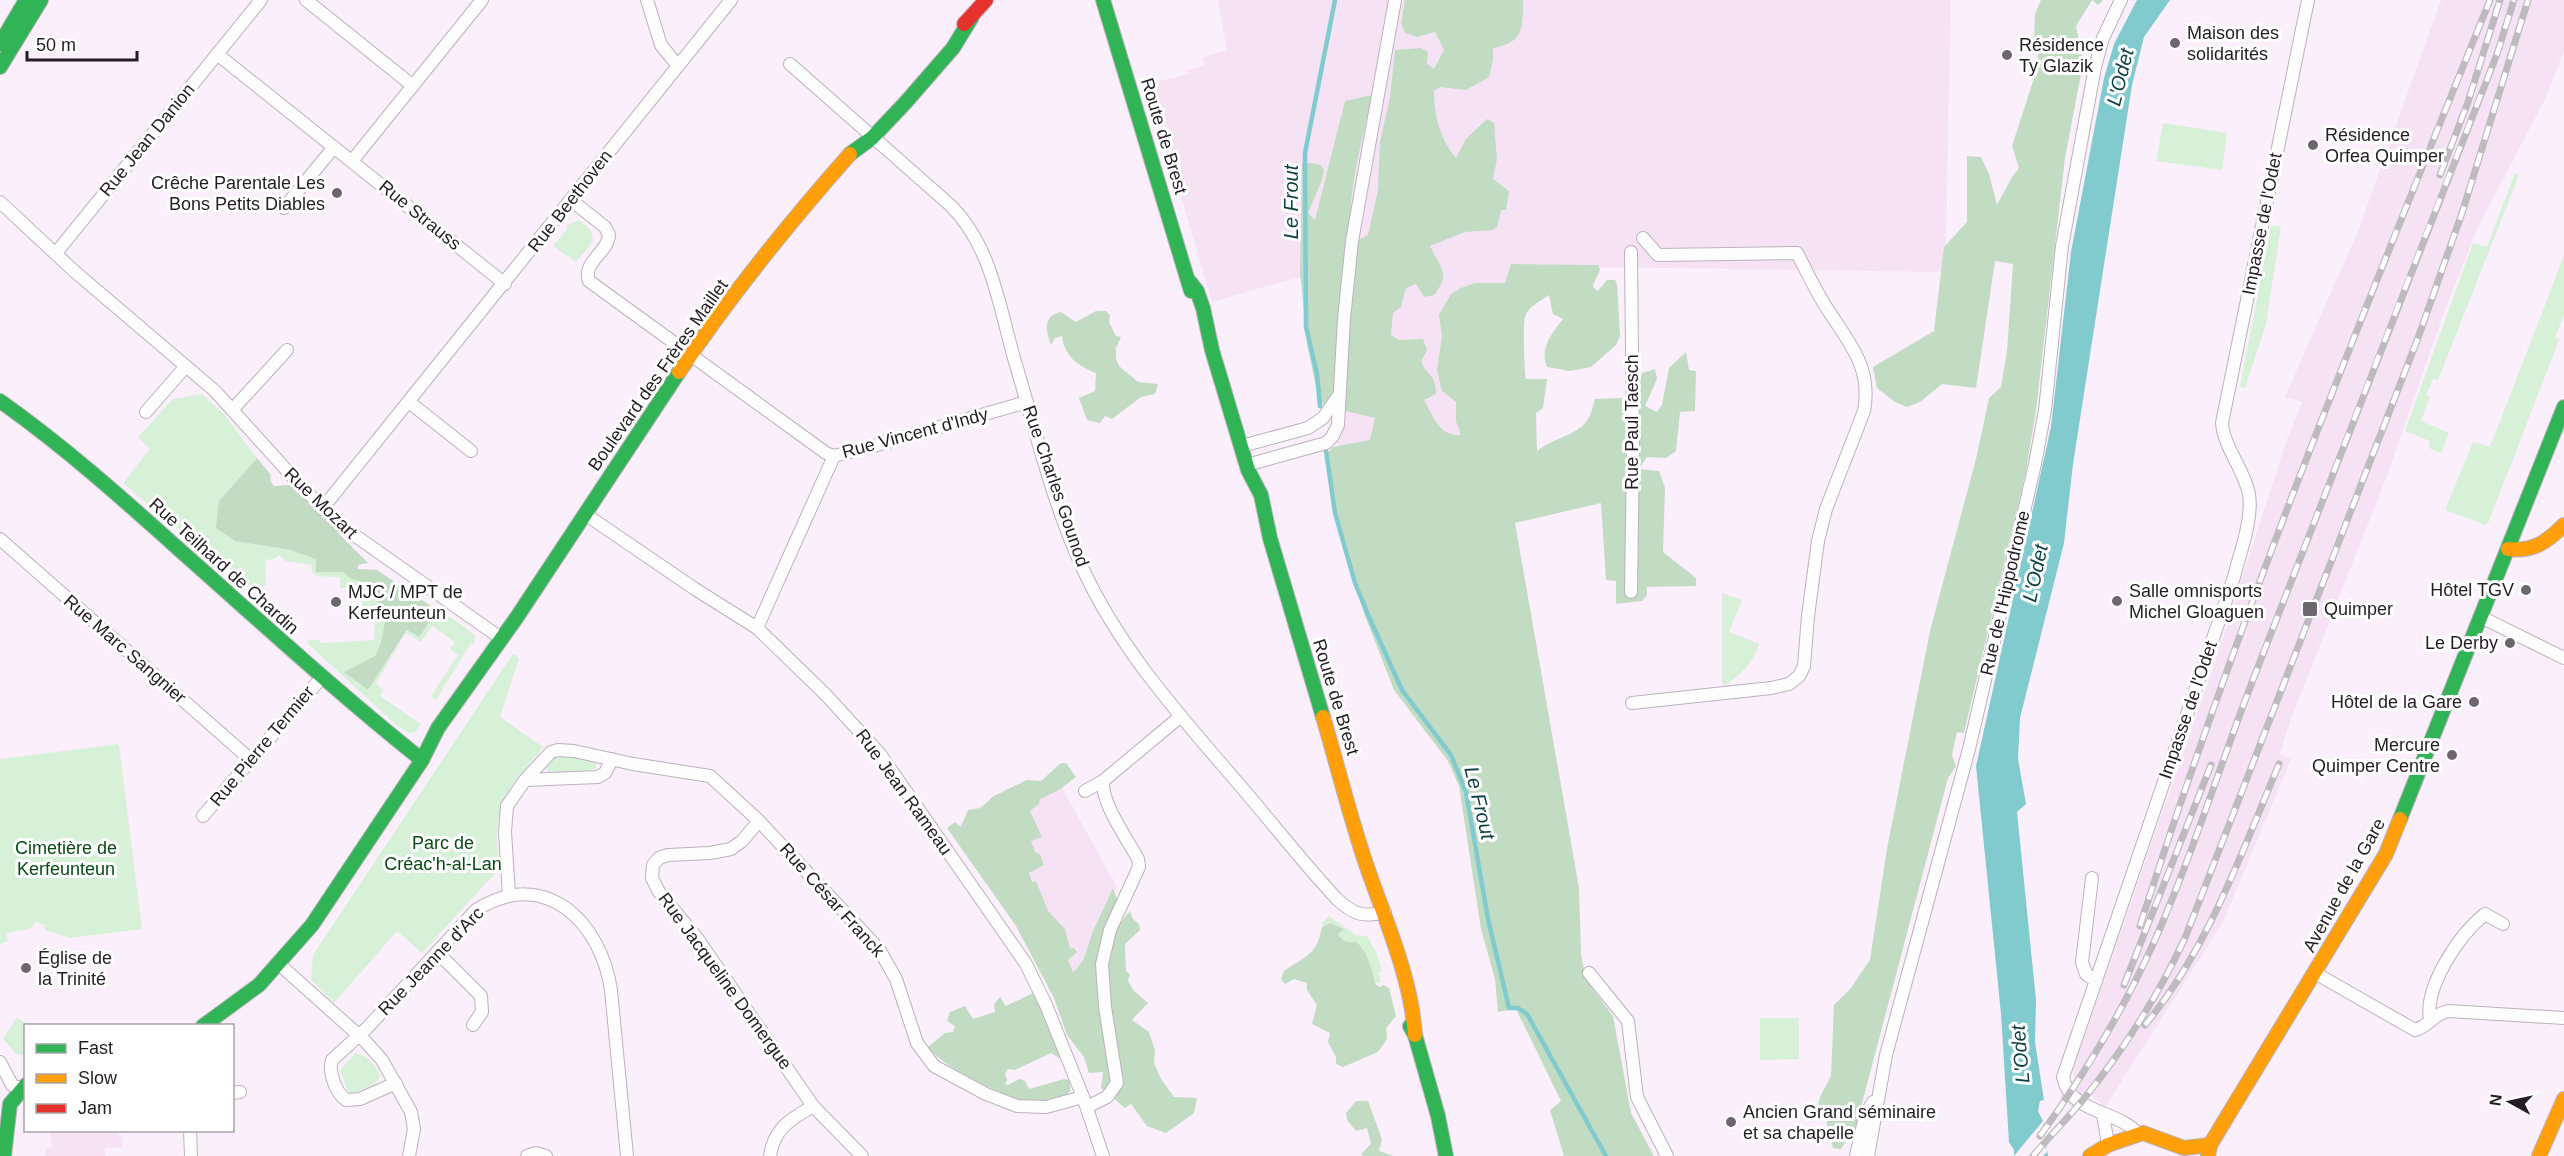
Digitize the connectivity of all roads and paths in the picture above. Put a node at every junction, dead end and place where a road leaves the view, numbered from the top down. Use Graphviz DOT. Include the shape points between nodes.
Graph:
graph roads {
  1 [pos="27,0"];
  2 [pos="41,0"];
  3 [pos="261,0"];
  4 [pos="306,0"];
  5 [pos="482,0"];
  6 [pos="647,0"];
  7 [pos="731,0"];
  8 [pos="986,0"];
  9 [pos="1103,0"];
  10 [pos="1395,0"];
  11 [pos="2121,0"];
  12 [pos="2308,0"];
  13 [pos="0,44"];
  14 [pos="218,54"];
  15 [pos="790,64"];
  16 [pos="678,66"];
  17 [pos="0,67"];
  18 [pos="413,86"];
  19 [pos="869,135"];
  20 [pos="334,147"];
  21 [pos="352,161"];
  22 [pos="571,200"];
  23 [pos="0,202"];
  24 [pos="284,208"];
  25 [pos="1643,238"];
  26 [pos="1631,252"];
  27 [pos="56,253"];
  28 [pos="505,284"];
  29 [pos="287,350"];
  30 [pos="690,355"];
  31 [pos="186,366"];
  32 [pos="1338,398"];
  33 [pos="0,401"];
  34 [pos="409,402"];
  35 [pos="1027,402"];
  36 [pos="2564,407"];
  37 [pos="233,409"];
  38 [pos="146,412"];
  39 [pos="1242,446"];
  40 [pos="471,451"];
  41 [pos="834,456"];
  42 [pos="1248,467"];
  43 [pos="322,509"];
  44 [pos="585,514"];
  45 [pos="2564,525"];
  46 [pos="0,539"];
  47 [pos="2508,549"];
  48 [pos="1631,592"];
  49 [pos="2481,617"];
  50 [pos="757,628"];
  51 [pos="502,639"];
  52 [pos="2564,658"];
  53 [pos="322,677"];
  54 [pos="1632,703"];
  55 [pos="1181,716"];
  56 [pos="612,759"];
  57 [pos="251,760"];
  58 [pos="422,760"];
  59 [pos="525,780"];
  60 [pos="1104,782"];
  61 [pos="1085,791"];
  62 [pos="203,816"];
  63 [pos="759,821"];
  64 [pos="2092,878"];
  65 [pos="509,895"];
  66 [pos="1380,913"];
  67 [pos="2503,924"];
  68 [pos="436,952"];
  69 [pos="279,964"];
  70 [pos="1589,973"];
  71 [pos="2315,973"];
  72 [pos="2096,981"];
  73 [pos="2564,1018"];
  74 [pos="2430,1020"];
  75 [pos="207,1024"];
  76 [pos="473,1025"];
  77 [pos="358,1036"];
  78 [pos="0,1062"];
  79 [pos="396,1083"];
  80 [pos="23,1087"];
  81 [pos="2564,1099"];
  82 [pos="1877,1100"];
  83 [pos="1085,1102"];
  84 [pos="813,1106"];
  85 [pos="2103,1114"];
  86 [pos="1438,1116"];
  87 [pos="190,1132"];
  88 [pos="2138,1134"];
  89 [pos="2108,1145"];
  90 [pos="2209,1150"];
  91 [pos="2175,1153"];
  92 [pos="4,1156"];
  93 [pos="191,1156"];
  94 [pos="409,1156"];
  95 [pos="527,1156"];
  96 [pos="546,1156"];
  97 [pos="627,1156"];
  98 [pos="770,1156"];
  99 [pos="862,1156"];
  100 [pos="1102,1156"];
  101 [pos="1446,1156"];
  102 [pos="1457,1156"];
  103 [pos="1667,1156"];
  104 [pos="1856,1156"];
  105 [pos="1868,1156"];
  106 [pos="2090,1156"];
  107 [pos="2539,1156"];
  1 -- 13 [label="main road"];
  2 -- 17 [label="main road"];
  3 -- 14 [label="street, Rue Jean Danion"];
  4 -- 18 [label="street"];
  5 -- 18 [label="street"];
  6 -- 16 [label="street" via="661,45"];
  7 -- 16 [label="street, Rue Beethoven"];
  8 -- 19 [label="main road, Boulevard des Frères Maillet" via="953,48"];
  9 -- 39 [label="main road, Route de Brest" via="1190,282 1203,308"];
  10 -- 32 [label="street" via="1357,209"];
  11 -- 82 [label="street, Rue de l'Hippodrome" via="2108,24 2095,67 2067,216 2045,410 2032,475 1969,749"];
  12 -- 72 [label="street, Impasse de l'Odet" via="2222,423 2248,493 2243,539 2234,577"];
  14 -- 20 [label="street, Rue Strauss"];
  14 -- 27 [label="street, Rue Jean Danion"];
  15 -- 19 [label="street, Rue Charles Gounod"];
  16 -- 22 [label="street, Rue Beethoven"];
  18 -- 21 [label="street"];
  19 -- 30 [label="main road, Boulevard des Frères Maillet" via="812,197"];
  19 -- 35 [label="street, Rue Charles Gounod" via="950,206 972,231 988,268"];
  20 -- 21 [label="street, Rue Strauss"];
  20 -- 24 [label="street"];
  21 -- 28 [label="street, Rue Strauss"];
  22 -- 28 [label="street, Rue Beethoven"];
  22 -- 30 [label="street, Rue Vincent d'Indy" via="609,235 606,247 587,271 589,281"];
  23 -- 27 [label="street, Rue Mozart"];
  25 -- 54 [label="street" via="1658,255 1797,253 1863,368 1867,397 1818,541 1804,666 1799,676 1789,684 1770,688"];
  26 -- 48 [label="street, Rue Paul Taesch"];
  27 -- 31 [label="street, Rue Mozart"];
  28 -- 34 [label="street, Rue Beethoven"];
  29 -- 37 [label="street"];
  30 -- 41 [label="street, Rue Vincent d'Indy"];
  30 -- 44 [label="main road, Boulevard des Frères Maillet"];
  31 -- 37 [label="street, Rue Mozart"];
  31 -- 38 [label="street"];
  32 -- 39 [label="street" via="1323,418 1308,428"];
  32 -- 42 [label="street" via="1338,425 1330,439"];
  33 -- 53 [label="main road, Rue Teilhard de Chardin" via="98,477"];
  34 -- 40 [label="street"];
  34 -- 43 [label="street, Rue Beethoven"];
  35 -- 41 [label="street, Rue Vincent d'Indy"];
  35 -- 55 [label="street, Rue Charles Gounod" via="1063,520 1085,573 1131,651"];
  36 -- 47 [label="main road, Avenue de la Gare"];
  37 -- 43 [label="street, Rue Mozart"];
  39 -- 42 [label="main road, Route de Brest"];
  41 -- 50 [label="street"];
  42 -- 66 [label="main road, Route de Brest" via="1261,495 1270,538 1367,867 1369,890"];
  43 -- 51 [label="street, Rue Mozart" via="371,549"];
  44 -- 50 [label="street, Rue Jean Rameau"];
  44 -- 51 [label="main road, Boulevard des Frères Maillet"];
  45 -- 47 [label="main road" via="2536,548"];
  46 -- 57 [label="street, Rue Marc Sangnier"];
  47 -- 49 [label="main road, Avenue de la Gare"];
  49 -- 52 [label="street"];
  49 -- 71 [label="main road, Avenue de la Gare" via="2386,854"];
  50 -- 83 [label="street, Rue Jean Rameau" via="857,727 936,833 1026,964"];
  51 -- 58 [label="main road, Boulevard des Frères Maillet" via="440,742"];
  53 -- 57 [label="street, Rue Pierre Termier"];
  53 -- 58 [label="main road, Rue Teilhard de Chardin"];
  55 -- 60 [label="street"];
  55 -- 66 [label="street, Rue Charles Gounod" via="1336,899 1363,916"];
  56 -- 59 [label="street" via="605,773 598,777"];
  56 -- 59 [label="street, Rue César Franck" via="558,750 543,759"];
  56 -- 63 [label="street, Rue César Franck" via="710,776"];
  57 -- 62 [label="street, Rue Pierre Termier"];
  58 -- 69 [label="main road, Boulevard des Frères Maillet" via="312,925"];
  59 -- 65 [label="street" via="506,813"];
  60 -- 61 [label="street"];
  60 -- 83 [label="street, Rue César Franck" via="1109,803 1139,863 1138,874 1106,943 1102,972 1117,1083 1107,1097"];
  63 -- 83 [label="street, Rue César Franck" via="879,949 896,979 917,1043 934,1066 1017,1106"];
  63 -- 84 [label="street, Rue Jacqueline Domergue" via="737,846 725,851 659,858 653,865 652,878"];
  64 -- 72 [label="street" via="2082,962 2085,974"];
  65 -- 68 [label="street, Rue Jeanne d'Arc" via="476,910"];
  65 -- 97 [label="street, Rue Jeanne d'Arc" via="536,895 560,903 588,930 603,958 611,990"];
  66 -- 86 [label="main road, Route de Brest" via="1404,1012 1415,1035"];
  67 -- 74 [label="street" via="2485,914 2467,934 2433,989"];
  68 -- 76 [label="street" via="482,996 482,1012"];
  68 -- 77 [label="street, Rue Jeanne d'Arc"];
  69 -- 75 [label="main road, Boulevard des Frères Maillet"];
  69 -- 77 [label="street"];
  70 -- 103 [label="street" via="1628,1021 1636,1097"];
  71 -- 74 [label="street" via="2410,1029 2418,1030"];
  71 -- 90 [label="main road, Avenue de la Gare"];
  72 -- 85 [label="street, Impasse de l'Odet" via="2063,1077 2081,1102"];
  73 -- 74 [label="street" via="2449,1011"];
  77 -- 79 [label="street" via="377,1053"];
  77 -- 79 [label="street, Rue Jeanne d'Arc" via="330,1066 343,1099 354,1101"];
  78 -- 80 [label="street" via="12,1085"];
  79 -- 94 [label="street" via="413,1121"];
  80 -- 92 [label="main road" via="10,1104"];
  81 -- 107 [label="main road"];
  82 -- 104 [label="street" via="1870,1104"];
  82 -- 105 [label="street, Rue de l'Hippodrome"];
  83 -- 100 [label="street, Rue Jean Rameau"];
  84 -- 98 [label="street" via="783,1125 773,1138"];
  84 -- 99 [label="street"];
  85 -- 88 [label="street, Impasse de l'Odet"];
  85 -- 89 [label="street"];
  86 -- 101 [label="main road, Route de Brest"];
  86 -- 102 [label="main road, Route de Brest"];
  87 -- 93 [label="street"];
  88 -- 89 [label="main road"];
  88 -- 91 [label="main road" via="2150,1136"];
  89 -- 106 [label="main road"];
  90 -- 91 [label="main road"];
  95 -- 96 [label="street"];
}
